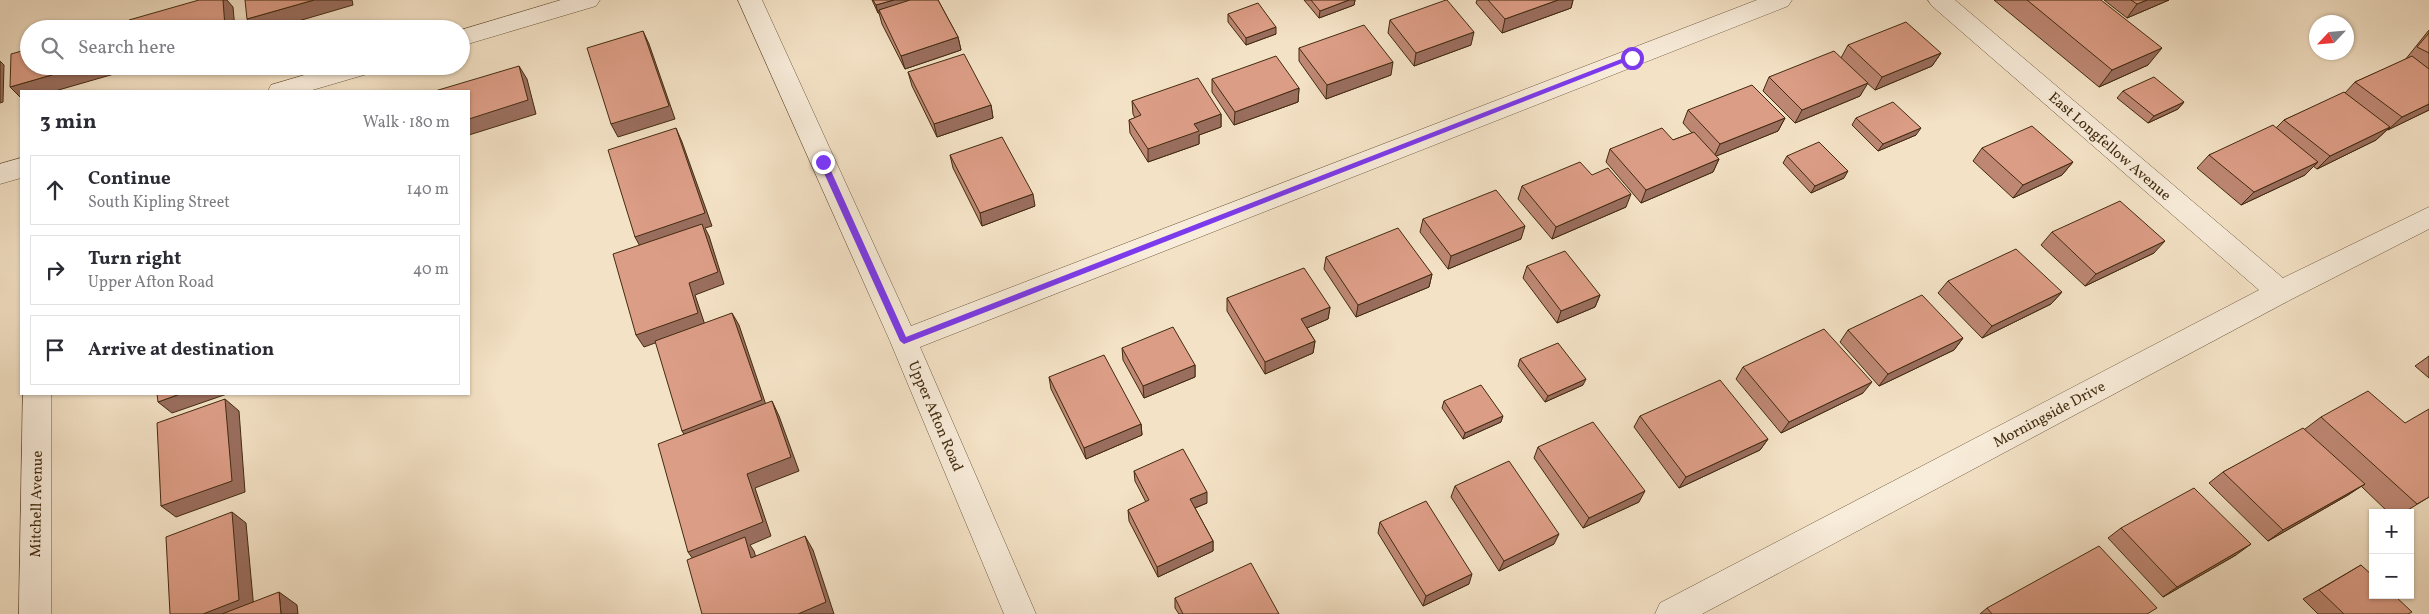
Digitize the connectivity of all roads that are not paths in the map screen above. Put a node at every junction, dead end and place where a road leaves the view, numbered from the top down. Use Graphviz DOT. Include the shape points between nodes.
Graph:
graph roads {
  1 [pos="588,0"];
  2 [pos="750,0"];
  3 [pos="1780,0"];
  4 [pos="1940,0"];
  5 [pos="470,35"];
  6 [pos="334,75"];
  7 [pos="283,90"];
  8 [pos="20,168"];
  9 [pos="0,174"];
  10 [pos="2429,217"];
  11 [pos="2280,292"];
  12 [pos="904,341"];
  13 [pos="37,395"];
  14 [pos="35,614"];
  15 [pos="1020,614"];
  16 [pos="1671,614"];
  1 -- 5 [label="street"];
  2 -- 12 [label="street, Upper Afton Road"];
  3 -- 12 [label="street"];
  4 -- 11 [label="street, East Longfellow Avenue"];
  6 -- 7 [label="street"];
  8 -- 9 [label="street"];
  10 -- 11 [label="street, Morningside Drive"];
  11 -- 16 [label="street, Morningside Drive"];
  12 -- 15 [label="street, Upper Afton Road"];
  13 -- 14 [label="street, Mitchell Avenue"];
}
